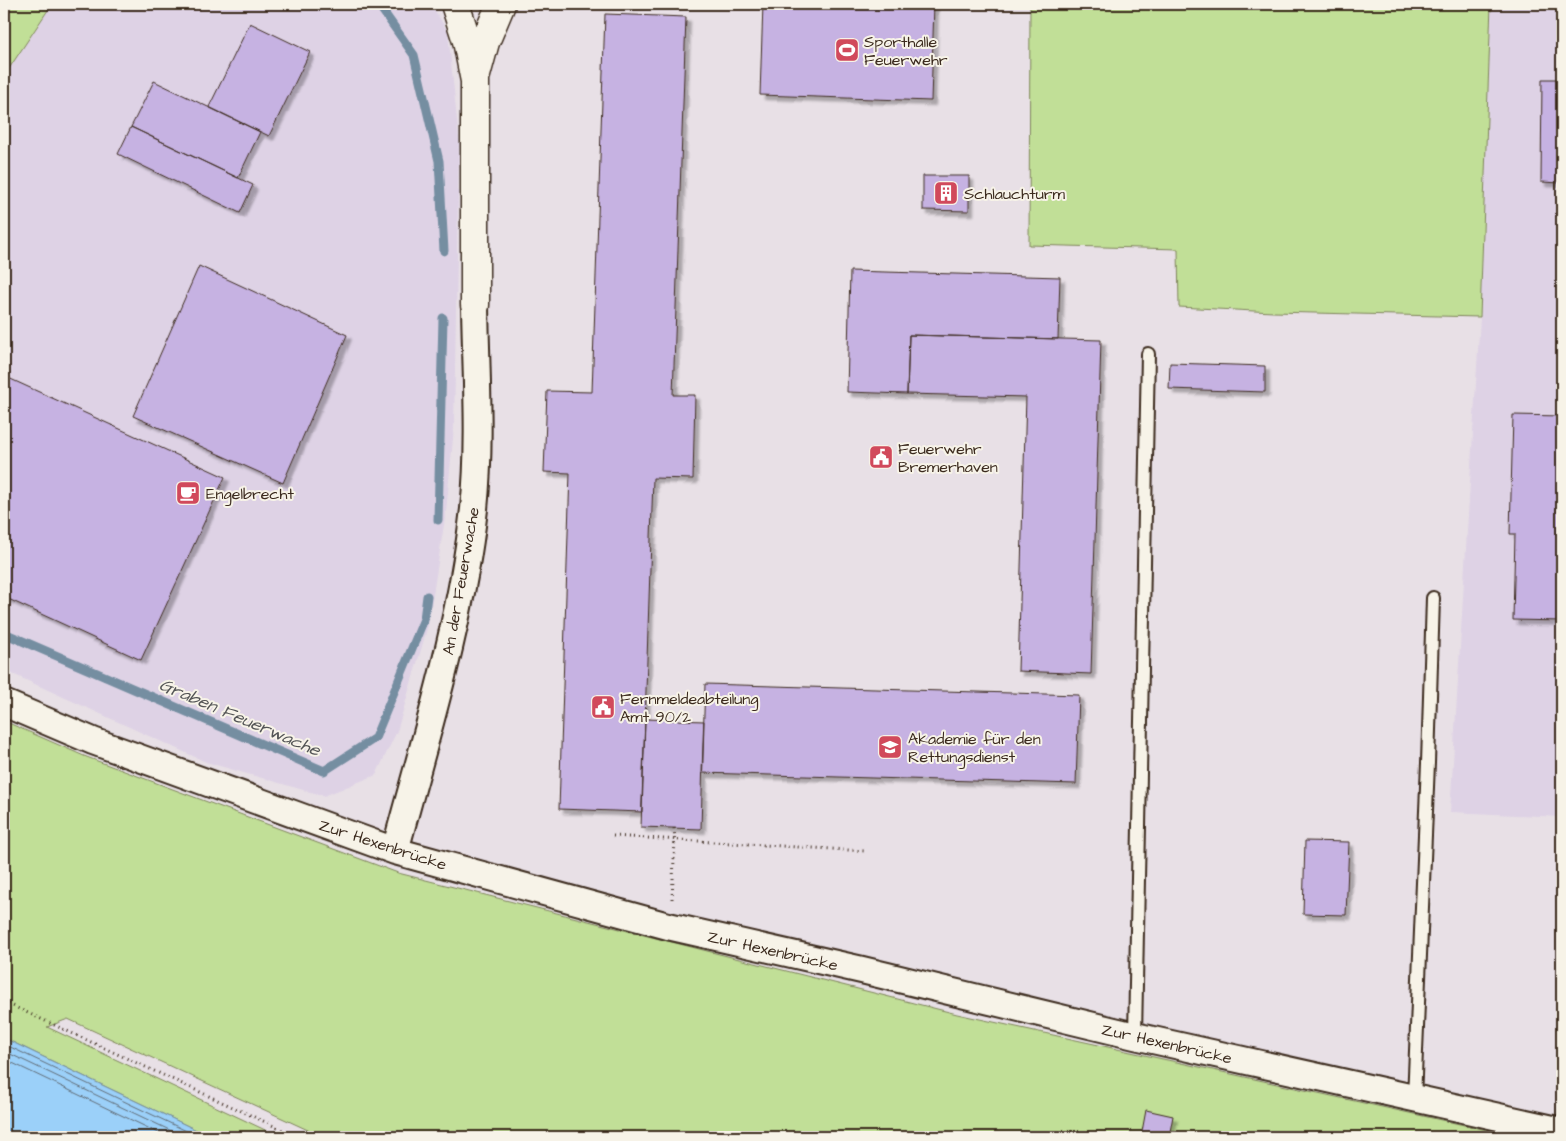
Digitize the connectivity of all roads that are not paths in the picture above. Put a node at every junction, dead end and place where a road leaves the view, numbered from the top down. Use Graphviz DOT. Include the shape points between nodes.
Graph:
graph roads {
  1 [pos="455,4"];
  2 [pos="501,4"];
  3 [pos="475,82"];
  4 [pos="476,305"];
  5 [pos="1148,354"];
  6 [pos="1433,598"];
  7 [pos="4,703"];
  8 [pos="395,851"];
  9 [pos="1135,1036"];
  10 [pos="1414,1099"];
  11 [pos="1562,1131"];
  1 -- 3 [label="highway"];
  2 -- 3 [label="highway" via="485,42"];
  3 -- 4 [label="highway"];
  4 -- 8 [label="street, An der Feuerwache" via="477,453 468,552 449,647"];
  5 -- 9 [label="lane"];
  6 -- 10 [label="lane"];
  7 -- 8 [label="street, Zur Hexenbrücke" via="93,741"];
  8 -- 9 [label="street, Zur Hexenbrücke" via="668,926"];
  9 -- 10 [label="street, Zur Hexenbrücke"];
  10 -- 11 [label="street, Zur Hexenbrücke"];
}
